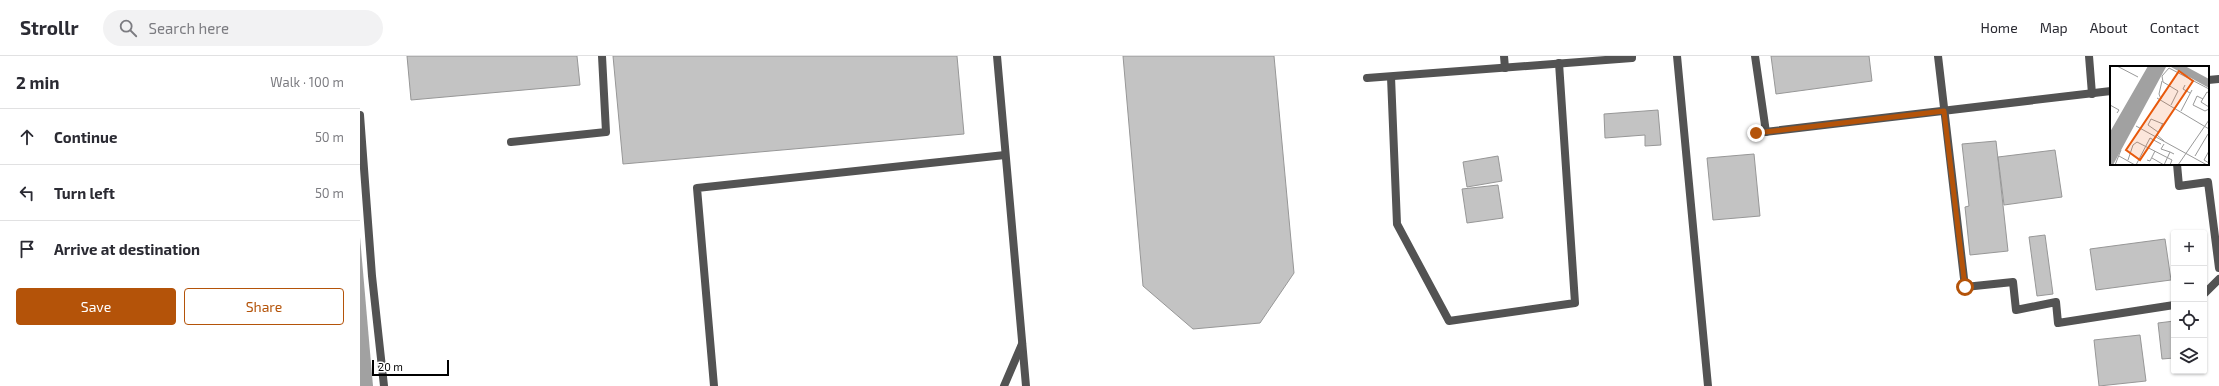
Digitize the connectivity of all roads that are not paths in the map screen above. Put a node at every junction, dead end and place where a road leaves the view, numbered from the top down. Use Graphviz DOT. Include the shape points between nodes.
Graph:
graph roads {
  1 [pos="602,56"];
  2 [pos="997,56"];
  3 [pos="1504,56"];
  4 [pos="1632,56"];
  5 [pos="1677,56"];
  6 [pos="1755,56"];
  7 [pos="1938,56"];
  8 [pos="2089,56"];
  9 [pos="1559,63"];
  10 [pos="1505,68"];
  11 [pos="1391,77"];
  12 [pos="1367,78"];
  13 [pos="2219,79"];
  14 [pos="2209,80"];
  15 [pos="2110,92"];
  16 [pos="2092,94"];
  17 [pos="1944,111"];
  18 [pos="360,115"];
  19 [pos="1766,132"];
  20 [pos="1756,133"];
  21 [pos="511,142"];
  22 [pos="1005,154"];
  23 [pos="2177,165"];
  24 [pos="2219,268"];
  25 [pos="2219,278"];
  26 [pos="2207,291"];
  27 [pos="2171,305"];
  28 [pos="1022,343"];
  29 [pos="384,386"];
  30 [pos="714,386"];
  31 [pos="1004,386"];
  32 [pos="1026,386"];
  33 [pos="1708,386"];
  1 -- 21 [label="lane" via="606,132"];
  2 -- 22 [label="lane"];
  3 -- 10 [label="lane"];
  4 -- 9 [label="lane"];
  5 -- 33 [label="lane"];
  6 -- 19 [label="lane"];
  7 -- 17 [label="lane"];
  8 -- 16 [label="lane"];
  9 -- 10 [label="lane"];
  9 -- 11 [label="lane" via="1575,303 1449,321 1397,224"];
  10 -- 11 [label="lane"];
  11 -- 12 [label="lane"];
  13 -- 14 [label="lane"];
  15 -- 16 [label="lane"];
  16 -- 17 [label="lane"];
  17 -- 19 [label="lane"];
  17 -- 27 [label="lane" via="1965,287 2013,282 2016,310 2056,302 2058,322"];
  18 -- 29 [label="lane" via="372,276"];
  19 -- 20 [label="lane"];
  22 -- 28 [label="lane"];
  22 -- 30 [label="lane" via="697,188"];
  23 -- 24 [label="lane" via="2180,186 2208,182"];
  25 -- 26 [label="lane"];
  28 -- 31 [label="lane"];
  28 -- 32 [label="lane"];
}
